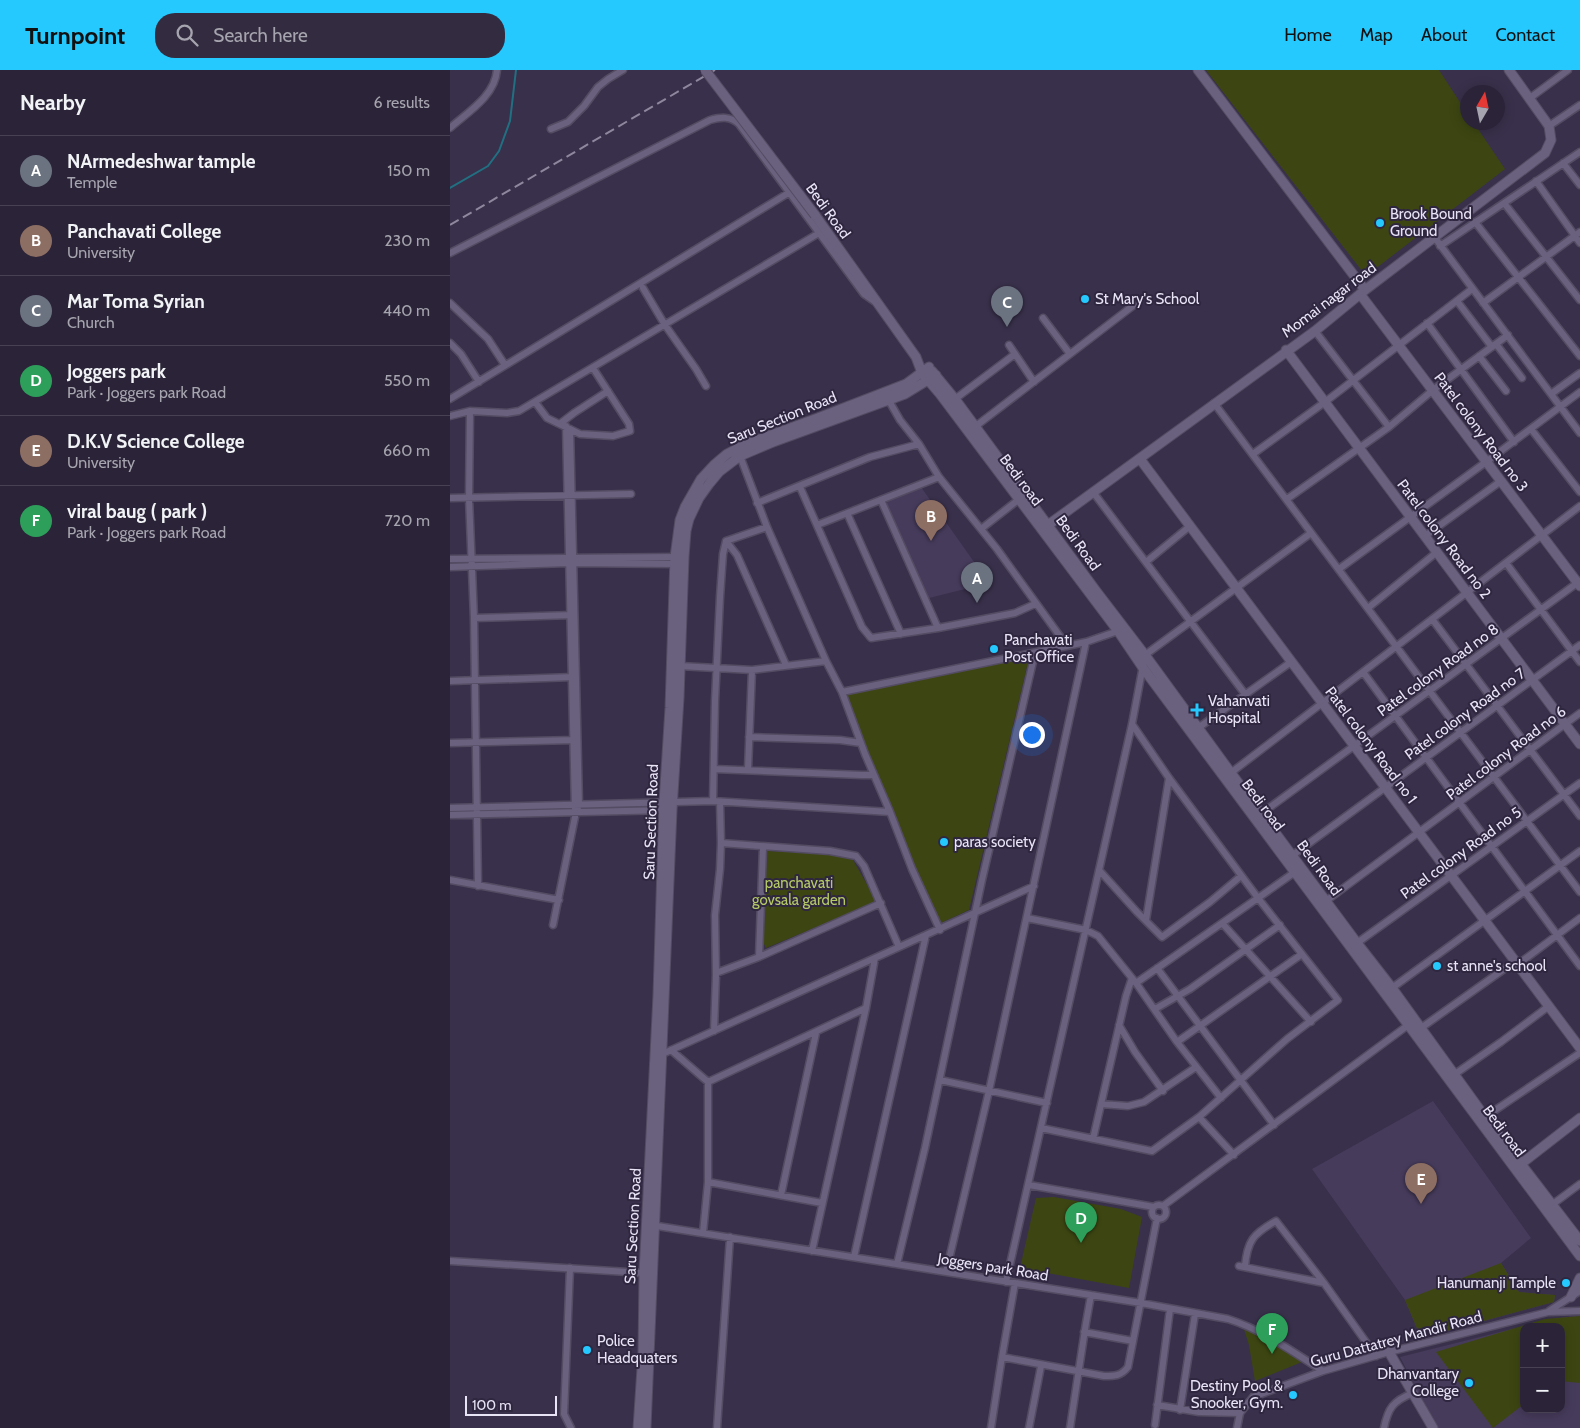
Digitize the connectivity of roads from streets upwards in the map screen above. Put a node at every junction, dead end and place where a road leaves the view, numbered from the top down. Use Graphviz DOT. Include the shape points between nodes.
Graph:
graph roads {
  1 [pos="497,70"];
  2 [pos="623,70"];
  3 [pos="705,70"];
  4 [pos="1198,70"];
  5 [pos="1203,70"];
  6 [pos="1509,70"];
  7 [pos="1568,70"];
  8 [pos="1530,98"];
  9 [pos="1580,104"];
  10 [pos="1549,126"];
  11 [pos="450,128"];
  12 [pos="551,129"];
  13 [pos="1580,152"];
  14 [pos="1563,163"];
  15 [pos="1536,181"];
  16 [pos="1580,185"];
  17 [pos="790,192"];
  18 [pos="1504,203"];
  19 [pos="1476,222"];
  20 [pos="819,233"];
  21 [pos="1577,234"];
  22 [pos="1435,238"];
  23 [pos="1580,243"];
  24 [pos="1440,246"];
  25 [pos="450,253"];
  26 [pos="1547,256"];
  27 [pos="1519,277"];
  28 [pos="643,288"];
  29 [pos="1472,289"];
  30 [pos="1364,290"];
  31 [pos="1580,300"];
  32 [pos="1457,301"];
  33 [pos="450,303"];
  34 [pos="1483,303"];
  35 [pos="879,305"];
  36 [pos="1134,305"];
  37 [pos="1043,318"];
  38 [pos="1427,323"];
  39 [pos="666,325"];
  40 [pos="1315,331"];
  41 [pos="1508,335"];
  42 [pos="450,343"];
  43 [pos="1009,345"];
  44 [pos="1398,345"];
  45 [pos="1494,345"];
  46 [pos="1286,350"];
  47 [pos="1015,354"];
  48 [pos="1070,354"];
  49 [pos="1479,356"];
  50 [pos="1580,356"];
  51 [pos="505,365"];
  52 [pos="593,368"];
  53 [pos="925,370"];
  54 [pos="1461,370"];
  55 [pos="1580,373"];
  56 [pos="932,378"];
  57 [pos="1522,378"];
  58 [pos="1353,379"];
  59 [pos="479,382"];
  60 [pos="1034,382"];
  61 [pos="706,386"];
  62 [pos="1433,390"];
  63 [pos="608,391"];
  64 [pos="1506,391"];
  65 [pos="1580,392"];
  66 [pos="1551,394"];
  67 [pos="450,399"];
  68 [pos="888,399"];
  69 [pos="955,399"];
  70 [pos="535,402"];
  71 [pos="1214,402"];
  72 [pos="1324,402"];
  73 [pos="1560,407"];
  74 [pos="470,411"];
  75 [pos="450,416"];
  76 [pos="566,426"];
  77 [pos="976,426"];
  78 [pos="1389,426"];
  79 [pos="631,428"];
  80 [pos="1531,429"];
  81 [pos="1580,433"];
  82 [pos="634,436"];
  83 [pos="1514,442"];
  84 [pos="919,444"];
  85 [pos="1359,448"];
  86 [pos="1253,454"];
  87 [pos="740,456"];
  88 [pos="1140,459"];
  89 [pos="1486,462"];
  90 [pos="939,477"];
  91 [pos="1501,481"];
  92 [pos="800,487"];
  93 [pos="1093,492"];
  94 [pos="1580,492"];
  95 [pos="630,494"];
  96 [pos="569,496"];
  97 [pos="450,498"];
  98 [pos="469,498"];
  99 [pos="1287,499"];
  100 [pos="881,500"];
  101 [pos="1018,500"];
  102 [pos="757,503"];
  103 [pos="1579,509"];
  104 [pos="846,513"];
  105 [pos="1410,516"];
  106 [pos="817,525"];
  107 [pos="1048,525"];
  108 [pos="1190,526"];
  109 [pos="767,527"];
  110 [pos="981,529"];
  111 [pos="1312,533"];
  112 [pos="1425,536"];
  113 [pos="1542,536"];
  114 [pos="726,541"];
  115 [pos="1437,552"];
  116 [pos="450,559"];
  117 [pos="571,560"];
  118 [pos="679,560"];
  119 [pos="471,562"];
  120 [pos="1146,562"];
  121 [pos="1506,563"];
  122 [pos="450,567"];
  123 [pos="1339,569"];
  124 [pos="1579,584"];
  125 [pos="1237,589"];
  126 [pos="1467,593"];
  127 [pos="1035,604"];
  128 [pos="1368,608"];
  129 [pos="1541,610"];
  130 [pos="572,615"];
  131 [pos="474,618"];
  132 [pos="1432,619"];
  133 [pos="1191,622"];
  134 [pos="938,628"];
  135 [pos="1121,630"];
  136 [pos="901,634"];
  137 [pos="1502,639"];
  138 [pos="1086,642"];
  139 [pos="1580,645"];
  140 [pos="1067,646"];
  141 [pos="1396,646"];
  142 [pos="1572,651"];
  143 [pos="1035,653"];
  144 [pos="1145,655"];
  145 [pos="826,662"];
  146 [pos="1291,662"];
  147 [pos="1580,662"];
  148 [pos="1466,665"];
  149 [pos="680,666"];
  150 [pos="786,666"];
  151 [pos="717,668"];
  152 [pos="1143,668"];
  153 [pos="752,670"];
  154 [pos="1362,672"];
  155 [pos="574,677"];
  156 [pos="476,680"];
  157 [pos="1532,680"];
  158 [pos="450,681"];
  159 [pos="842,692"];
  160 [pos="1430,692"];
  161 [pos="1245,694"];
  162 [pos="1322,703"];
  163 [pos="1497,706"];
  164 [pos="1580,713"];
  165 [pos="1395,717"];
  166 [pos="1132,724"];
  167 [pos="1565,724"];
  168 [pos="1198,728"];
  169 [pos="1461,733"];
  170 [pos="749,737"];
  171 [pos="576,740"];
  172 [pos="476,742"];
  173 [pos="450,743"];
  174 [pos="861,743"];
  175 [pos="1580,744"];
  176 [pos="1355,747"];
  177 [pos="1530,751"];
  178 [pos="1425,759"];
  179 [pos="714,769"];
  180 [pos="748,770"];
  181 [pos="874,774"];
  182 [pos="1228,775"];
  183 [pos="1494,777"];
  184 [pos="1169,778"];
  185 [pos="1580,783"];
  186 [pos="1385,788"];
  187 [pos="1564,794"];
  188 [pos="716,802"];
  189 [pos="1459,803"];
  190 [pos="668,806"];
  191 [pos="576,807"];
  192 [pos="450,808"];
  193 [pos="477,811"];
  194 [pos="890,812"];
  195 [pos="1262,813"];
  196 [pos="450,815"];
  197 [pos="1580,816"];
  198 [pos="1527,821"];
  199 [pos="1419,833"];
  200 [pos="722,843"];
  201 [pos="763,847"];
  202 [pos="1491,847"];
  203 [pos="1580,851"];
  204 [pos="1293,855"];
  205 [pos="1560,866"];
  206 [pos="1099,870"];
  207 [pos="1295,872"];
  208 [pos="1241,876"];
  209 [pos="1451,876"];
  210 [pos="450,880"];
  211 [pos="478,886"];
  212 [pos="1034,886"];
  213 [pos="1524,892"];
  214 [pos="1580,892"];
  215 [pos="1258,898"];
  216 [pos="559,900"];
  217 [pos="1326,901"];
  218 [pos="881,903"];
  219 [pos="974,914"];
  220 [pos="1027,918"];
  221 [pos="1580,918"];
  222 [pos="1146,920"];
  223 [pos="1484,921"];
  224 [pos="1222,923"];
  225 [pos="553,925"];
  226 [pos="1280,925"];
  227 [pos="940,930"];
  228 [pos="1086,930"];
  229 [pos="926,935"];
  230 [pos="1557,935"];
  231 [pos="1356,943"];
  232 [pos="899,947"];
  233 [pos="1246,949"];
  234 [pos="1302,954"];
  235 [pos="759,957"];
  236 [pos="875,958"];
  237 [pos="1515,964"];
  238 [pos="1580,966"];
  239 [pos="1157,968"];
  240 [pos="716,973"];
  241 [pos="1271,976"];
  242 [pos="1134,980"];
  243 [pos="1392,988"];
  244 [pos="1178,996"];
  245 [pos="1549,1006"];
  246 [pos="866,1008"];
  247 [pos="1155,1009"];
  248 [pos="1311,1022"];
  249 [pos="1412,1022"];
  250 [pos="1119,1025"];
  251 [pos="1200,1026"];
  252 [pos="1421,1028"];
  253 [pos="714,1031"];
  254 [pos="816,1033"];
  255 [pos="1177,1042"];
  256 [pos="1580,1048"];
  257 [pos="1580,1053"];
  258 [pos="663,1054"];
  259 [pos="1196,1067"];
  260 [pos="1455,1074"];
  261 [pos="940,1080"];
  262 [pos="1240,1081"];
  263 [pos="708,1082"];
  264 [pos="989,1090"];
  265 [pos="1162,1091"];
  266 [pos="1221,1098"];
  267 [pos="1047,1103"];
  268 [pos="1101,1104"];
  269 [pos="1199,1117"];
  270 [pos="1485,1117"];
  271 [pos="1580,1118"];
  272 [pos="1274,1125"];
  273 [pos="1041,1128"];
  274 [pos="1093,1139"];
  275 [pos="1234,1155"];
  276 [pos="1518,1166"];
  277 [pos="708,1182"];
  278 [pos="1580,1184"];
  279 [pos="1029,1185"];
  280 [pos="782,1195"];
  281 [pos="822,1203"];
  282 [pos="1553,1204"];
  283 [pos="1162,1206"];
  284 [pos="1154,1207"];
  285 [pos="1157,1218"];
  286 [pos="651,1225"];
  287 [pos="703,1233"];
  288 [pos="730,1237"];
  289 [pos="1580,1240"];
  290 [pos="812,1251"];
  291 [pos="1580,1256"];
  292 [pos="854,1258"];
  293 [pos="450,1261"];
  294 [pos="897,1264"];
  295 [pos="570,1268"];
  296 [pos="644,1272"];
  297 [pos="946,1272"];
  298 [pos="1580,1278"];
  299 [pos="1006,1282"];
  300 [pos="1015,1283"];
  301 [pos="1324,1283"];
  302 [pos="1092,1295"];
  303 [pos="1577,1295"];
  304 [pos="1141,1303"];
  305 [pos="1170,1309"];
  306 [pos="1580,1311"];
  307 [pos="1548,1312"];
  308 [pos="1195,1314"];
  309 [pos="1084,1332"];
  310 [pos="1133,1341"];
  311 [pos="1389,1352"];
  312 [pos="1376,1356"];
  313 [pos="1002,1357"];
  314 [pos="1041,1366"];
  315 [pos="1323,1371"];
  316 [pos="1078,1372"];
  317 [pos="1413,1393"];
  318 [pos="1157,1405"];
  319 [pos="1180,1410"];
  320 [pos="1240,1413"];
  321 [pos="1155,1425"];
  322 [pos="571,1428"];
  323 [pos="638,1428"];
  324 [pos="646,1428"];
  325 [pos="717,1428"];
  326 [pos="991,1428"];
  327 [pos="1029,1428"];
  328 [pos="1070,1428"];
  329 [pos="1237,1428"];
  330 [pos="1384,1428"];
  331 [pos="1433,1428"];
  1 -- 11 [label="street" via="492,88"];
  2 -- 12 [label="street" via="598,87 568,122"];
  3 -- 35 [label="street, Bedi Road, bridge"];
  4 -- 30 [label="street"];
  5 -- 30 [label="street"];
  6 -- 8 [label="street"];
  7 -- 8 [label="street"];
  8 -- 10 [label="street"];
  9 -- 10 [label="street"];
  10 -- 22 [label="street, Momai nagar road" via="1550,147 1545,153"];
  13 -- 14 [label="street"];
  14 -- 15 [label="street"];
  14 -- 16 [label="street"];
  15 -- 18 [label="street"];
  15 -- 21 [label="street"];
  17 -- 20 [label="street"];
  17 -- 25 [label="street" via="739,124 731,118 719,118"];
  17 -- 51 [label="street"];
  18 -- 19 [label="street"];
  18 -- 26 [label="street"];
  19 -- 24 [label="street"];
  19 -- 27 [label="street"];
  20 -- 35 [label="street" via="864,294"];
  20 -- 39 [label="street"];
  21 -- 23 [label="street"];
  21 -- 26 [label="street"];
  22 -- 24 [label="street"];
  22 -- 30 [label="street, Momai nagar road"];
  24 -- 29 [label="street"];
  26 -- 27 [label="street"];
  26 -- 31 [label="street"];
  27 -- 34 [label="street"];
  27 -- 50 [label="street"];
  28 -- 39 [label="street"];
  29 -- 32 [label="street"];
  29 -- 34 [label="street"];
  30 -- 40 [label="street, Momai nagar road"];
  30 -- 44 [label="street, Patel colony Road no 3"];
  32 -- 38 [label="street"];
  32 -- 45 [label="street"];
  33 -- 51 [label="street" via="488,339"];
  34 -- 41 [label="street"];
  35 -- 53 [label="street, Bedi Road"];
  36 -- 48 [label="street"];
  37 -- 48 [label="street"];
  38 -- 44 [label="street"];
  38 -- 54 [label="street"];
  39 -- 52 [label="street"];
  39 -- 61 [label="street"];
  40 -- 46 [label="street, Momai nagar road"];
  40 -- 58 [label="street"];
  41 -- 45 [label="street"];
  41 -- 66 [label="street"];
  42 -- 59 [label="street"];
  43 -- 47 [label="street"];
  44 -- 58 [label="street"];
  44 -- 62 [label="street, Patel colony Road no 3"];
  45 -- 49 [label="street"];
  45 -- 57 [label="street"];
  46 -- 71 [label="street, Momai nagar road"];
  46 -- 72 [label="street, Patel colony Road no 2"];
  47 -- 60 [label="street"];
  47 -- 69 [label="street"];
  48 -- 60 [label="street"];
  49 -- 54 [label="street"];
  49 -- 64 [label="street"];
  51 -- 59 [label="street"];
  52 -- 63 [label="street"];
  52 -- 70 [label="street"];
  53 -- 56 [label="street, Bedi Road"];
  53 -- 118 [label="street, Saru Section Road" via="906,384 727,454 701,479 685,507 680,520"];
  54 -- 62 [label="street"];
  54 -- 83 [label="street"];
  55 -- 66 [label="street"];
  56 -- 68 [label="street, Saru Section Road" via="905,394"];
  56 -- 69 [label="street, Bedi Road"];
  56 -- 101 [label="street, Bedi road" via="940,394"];
  58 -- 72 [label="street"];
  58 -- 78 [label="street"];
  59 -- 67 [label="street"];
  60 -- 77 [label="street"];
  62 -- 78 [label="street"];
  62 -- 89 [label="street, Patel colony Road no 3"];
  63 -- 76 [label="street" via="574,413"];
  63 -- 79 [label="street"];
  65 -- 73 [label="street"];
  66 -- 73 [label="street"];
  68 -- 84 [label="street"];
  68 -- 87 [label="street, Saru Section Road"];
  69 -- 77 [label="street, Bedi Road"];
  70 -- 74 [label="street" via="519,411 507,413"];
  70 -- 76 [label="street" via="547,418"];
  71 -- 86 [label="street"];
  71 -- 88 [label="street, Momai nagar road"];
  72 -- 85 [label="street, Patel colony Road no 2"];
  72 -- 86 [label="street"];
  73 -- 80 [label="street"];
  73 -- 81 [label="street"];
  74 -- 75 [label="street"];
  74 -- 98 [label="street"];
  76 -- 79 [label="street" via="580,434 599,436 621,435"];
  76 -- 96 [label="street"];
  77 -- 107 [label="street, Bedi Road"];
  78 -- 85 [label="street"];
  79 -- 82 [label="street"];
  80 -- 83 [label="street"];
  80 -- 94 [label="street"];
  83 -- 89 [label="street"];
  84 -- 90 [label="street"];
  84 -- 92 [label="street" via="870,457"];
  85 -- 99 [label="street"];
  85 -- 105 [label="street, Patel colony Road no 2"];
  86 -- 99 [label="street"];
  87 -- 102 [label="street"];
  87 -- 118 [label="street, Saru Section Road" via="718,472 699,498 689,519"];
  88 -- 93 [label="street, Momai nagar road"];
  88 -- 108 [label="street, Patel colony Road no 1"];
  89 -- 91 [label="street, Patel colony Road no 3"];
  89 -- 105 [label="street"];
  90 -- 100 [label="street"];
  90 -- 110 [label="street"];
  91 -- 112 [label="street"];
  91 -- 113 [label="street, Patel colony Road no 3"];
  92 -- 102 [label="street"];
  92 -- 106 [label="street"];
  93 -- 107 [label="street, Momai nagar road"];
  93 -- 120 [label="street"];
  95 -- 96 [label="street"];
  96 -- 98 [label="street"];
  96 -- 117 [label="street"];
  97 -- 98 [label="street"];
  98 -- 119 [label="street"];
  99 -- 111 [label="street"];
  100 -- 104 [label="street"];
  100 -- 134 [label="street"];
  101 -- 110 [label="street"];
  101 -- 135 [label="street, Bedi road"];
  102 -- 109 [label="street"];
  103 -- 113 [label="street"];
  104 -- 106 [label="street"];
  104 -- 136 [label="street"];
  105 -- 112 [label="street, Patel colony Road no 2"];
  105 -- 123 [label="street"];
  106 -- 136 [label="street" via="862,627 871,638"];
  107 -- 135 [label="street, Bedi Road"];
  108 -- 120 [label="street"];
  108 -- 125 [label="street, Patel colony Road no 1"];
  109 -- 114 [label="street"];
  109 -- 145 [label="street"];
  110 -- 127 [label="street"];
  111 -- 123 [label="street"];
  111 -- 125 [label="street"];
  112 -- 115 [label="street, Patel colony Road no 2"];
  113 -- 121 [label="street"];
  113 -- 124 [label="street, Patel colony Road no 3"];
  114 -- 150 [label="street" via="738,555"];
  114 -- 151 [label="street"];
  115 -- 126 [label="street, Patel colony Road no 2"];
  115 -- 128 [label="street"];
  116 -- 119 [label="street"];
  117 -- 118 [label="street"];
  117 -- 119 [label="street"];
  117 -- 130 [label="street"];
  118 -- 149 [label="street, Saru Section Road"];
  118 -- 190 [label="street, Saru Section Road"];
  119 -- 122 [label="street"];
  119 -- 131 [label="street"];
  120 -- 133 [label="street"];
  121 -- 126 [label="street"];
  121 -- 129 [label="street"];
  123 -- 128 [label="street"];
  124 -- 129 [label="street, Patel colony Road no 8"];
  125 -- 133 [label="street"];
  125 -- 146 [label="street, Patel colony Road no 1"];
  126 -- 132 [label="street"];
  126 -- 137 [label="street, Patel colony Road no 2"];
  127 -- 134 [label="street" via="1015,613"];
  127 -- 140 [label="street"];
  128 -- 141 [label="street"];
  129 -- 137 [label="street, Patel colony Road no 8"];
  129 -- 142 [label="street"];
  130 -- 131 [label="street"];
  130 -- 155 [label="street"];
  131 -- 156 [label="street"];
  132 -- 141 [label="street"];
  132 -- 148 [label="street"];
  133 -- 144 [label="street"];
  133 -- 161 [label="street"];
  134 -- 136 [label="street"];
  135 -- 138 [label="street"];
  135 -- 144 [label="street, Bedi Road"];
  135 -- 152 [label="street, Bedi road"];
  137 -- 148 [label="street, Patel colony Road no 8"];
  137 -- 157 [label="street, Patel colony Road no 2"];
  138 -- 140 [label="street"];
  138 -- 212 [label="street"];
  139 -- 142 [label="street, Patel colony Road no 7"];
  140 -- 143 [label="street"];
  141 -- 154 [label="street"];
  141 -- 160 [label="street"];
  142 -- 147 [label="street"];
  142 -- 157 [label="street, Patel colony Road no 7"];
  143 -- 159 [label="street"];
  143 -- 219 [label="street"];
  144 -- 152 [label="street"];
  144 -- 168 [label="street, Bedi Road"];
  145 -- 150 [label="street"];
  145 -- 159 [label="street"];
  146 -- 161 [label="street"];
  146 -- 162 [label="street, Patel colony Road no 1"];
  148 -- 160 [label="street, Patel colony Road no 8"];
  148 -- 163 [label="street"];
  149 -- 151 [label="street"];
  149 -- 190 [label="street, Saru Section Road"];
  150 -- 153 [label="street"];
  151 -- 153 [label="street"];
  151 -- 179 [label="street"];
  152 -- 166 [label="street"];
  152 -- 182 [label="street, Bedi road"];
  153 -- 170 [label="street"];
  154 -- 162 [label="street"];
  154 -- 165 [label="street"];
  155 -- 156 [label="street"];
  155 -- 171 [label="street"];
  156 -- 158 [label="street"];
  156 -- 172 [label="street"];
  157 -- 163 [label="street, Patel colony Road no 7"];
  157 -- 167 [label="street, Patel colony Road no 2"];
  159 -- 174 [label="street"];
  160 -- 165 [label="street, Patel colony Road no 8"];
  160 -- 169 [label="street"];
  161 -- 168 [label="street"];
  162 -- 176 [label="street, Patel colony Road no 1"];
  162 -- 182 [label="street"];
  163 -- 169 [label="street, Patel colony Road no 7"];
  163 -- 177 [label="street"];
  164 -- 167 [label="street, Patel colony Road no 6"];
  165 -- 176 [label="street, Patel colony Road no 8"];
  165 -- 178 [label="street"];
  166 -- 184 [label="street"];
  166 -- 206 [label="street"];
  167 -- 175 [label="street, Patel colony Road no 2"];
  167 -- 177 [label="street, Patel colony Road no 6"];
  168 -- 182 [label="street, Bedi Road"];
  169 -- 178 [label="street, Patel colony Road no 7"];
  169 -- 183 [label="street"];
  170 -- 174 [label="street"];
  170 -- 180 [label="street"];
  171 -- 172 [label="street"];
  171 -- 191 [label="street"];
  172 -- 173 [label="street"];
  172 -- 193 [label="street"];
  174 -- 181 [label="street"];
  176 -- 186 [label="street, Patel colony Road no 1"];
  176 -- 195 [label="street, Patel colony Road no 8"];
  177 -- 183 [label="street, Patel colony Road no 6"];
  177 -- 187 [label="street"];
  178 -- 186 [label="street, Patel colony Road no 7"];
  178 -- 189 [label="street"];
  179 -- 180 [label="street"];
  179 -- 188 [label="street"];
  180 -- 181 [label="street"];
  181 -- 194 [label="street"];
  182 -- 195 [label="street, Bedi Road"];
  182 -- 207 [label="street, Bedi road"];
  183 -- 189 [label="street, Patel colony Road no 6"];
  183 -- 198 [label="street"];
  184 -- 208 [label="street"];
  184 -- 222 [label="street"];
  185 -- 187 [label="street, Patel colony Road no 5"];
  186 -- 199 [label="street, Patel colony Road no 1"];
  186 -- 204 [label="street, Patel colony Road no 7"];
  187 -- 197 [label="street"];
  187 -- 198 [label="street, Patel colony Road no 5"];
  188 -- 190 [label="street"];
  188 -- 194 [label="street"];
  188 -- 200 [label="street"];
  189 -- 199 [label="street, Patel colony Road no 6"];
  189 -- 202 [label="street"];
  190 -- 191 [label="street"];
  190 -- 258 [label="street, Saru Section Road"];
  191 -- 193 [label="street"];
  191 -- 216 [label="street"];
  192 -- 193 [label="street"];
  193 -- 196 [label="street"];
  193 -- 211 [label="street"];
  194 -- 227 [label="street"];
  195 -- 204 [label="street, Bedi Road"];
  198 -- 202 [label="street, Patel colony Road no 5"];
  198 -- 205 [label="street"];
  199 -- 209 [label="street, Patel colony Road no 1"];
  199 -- 217 [label="street, Patel colony Road no 6"];
  200 -- 201 [label="street"];
  200 -- 240 [label="street" via="715,914"];
  201 -- 218 [label="street" via="856,856"];
  201 -- 235 [label="street"];
  202 -- 209 [label="street, Patel colony Road no 5"];
  202 -- 213 [label="street"];
  203 -- 205 [label="street"];
  204 -- 217 [label="street, Bedi Road"];
  205 -- 213 [label="street"];
  205 -- 214 [label="street"];
  206 -- 222 [label="street"];
  206 -- 228 [label="street"];
  207 -- 215 [label="street"];
  207 -- 249 [label="street, Bedi road"];
  208 -- 215 [label="street"];
  208 -- 222 [label="street" via="1162,937"];
  209 -- 223 [label="street, Patel colony Road no 1"];
  209 -- 231 [label="street, Patel colony Road no 5"];
  210 -- 211 [label="street"];
  211 -- 216 [label="street"];
  212 -- 219 [label="street"];
  212 -- 220 [label="street"];
  213 -- 223 [label="street"];
  213 -- 230 [label="street"];
  215 -- 224 [label="street"];
  215 -- 226 [label="street"];
  216 -- 225 [label="street"];
  217 -- 231 [label="street, Bedi Road"];
  218 -- 232 [label="street"];
  218 -- 235 [label="street"];
  219 -- 227 [label="street"];
  219 -- 261 [label="street"];
  220 -- 228 [label="street"];
  220 -- 264 [label="street"];
  221 -- 230 [label="street"];
  223 -- 237 [label="street, Patel colony Road no 1"];
  223 -- 243 [label="street"];
  224 -- 233 [label="street"];
  224 -- 239 [label="street"];
  226 -- 233 [label="street"];
  226 -- 234 [label="street"];
  227 -- 229 [label="street"];
  228 -- 242 [label="street" via="1098,936"];
  228 -- 267 [label="street"];
  229 -- 232 [label="street"];
  229 -- 292 [label="street"];
  230 -- 237 [label="street"];
  230 -- 238 [label="street"];
  231 -- 243 [label="street, Bedi Road"];
  232 -- 236 [label="street"];
  233 -- 241 [label="street"];
  233 -- 244 [label="street"];
  234 -- 241 [label="street"];
  234 -- 248 [label="street" via="1338,1000"];
  235 -- 240 [label="street"];
  236 -- 246 [label="street"];
  236 -- 253 [label="street"];
  237 -- 245 [label="street, Patel colony Road no 1"];
  237 -- 252 [label="street"];
  239 -- 242 [label="street"];
  239 -- 244 [label="street"];
  240 -- 253 [label="street"];
  241 -- 248 [label="street"];
  241 -- 251 [label="street"];
  242 -- 247 [label="street"];
  242 -- 250 [label="street"];
  243 -- 249 [label="street, Bedi Road"];
  244 -- 247 [label="street"];
  244 -- 251 [label="street"];
  245 -- 256 [label="street, Patel colony Road no 1"];
  245 -- 260 [label="street"];
  246 -- 254 [label="street"];
  246 -- 281 [label="street"];
  247 -- 255 [label="street"];
  248 -- 262 [label="street"];
  249 -- 252 [label="street, Bedi Road"];
  249 -- 272 [label="street"];
  249 -- 276 [label="street, Bedi road"];
  250 -- 265 [label="street"];
  250 -- 268 [label="street"];
  251 -- 255 [label="street"];
  251 -- 262 [label="street"];
  252 -- 260 [label="street, Bedi Road"];
  253 -- 258 [label="street"];
  254 -- 263 [label="street"];
  254 -- 280 [label="street"];
  255 -- 259 [label="street"];
  257 -- 270 [label="street"];
  258 -- 263 [label="street"];
  258 -- 286 [label="street, Saru Section Road"];
  259 -- 265 [label="street"];
  259 -- 266 [label="street"];
  260 -- 270 [label="street, Bedi Road"];
  261 -- 264 [label="street"];
  261 -- 294 [label="street"];
  262 -- 266 [label="street"];
  262 -- 272 [label="street"];
  263 -- 277 [label="street"];
  264 -- 267 [label="street"];
  264 -- 297 [label="street"];
  265 -- 268 [label="street" via="1134,1105"];
  266 -- 269 [label="street"];
  267 -- 273 [label="street"];
  268 -- 274 [label="street"];
  269 -- 274 [label="street" via="1152,1151"];
  269 -- 275 [label="street"];
  270 -- 276 [label="street, Bedi Road"];
  271 -- 276 [label="street"];
  272 -- 275 [label="street"];
  273 -- 274 [label="street"];
  273 -- 279 [label="street"];
  275 -- 283 [label="street"];
  276 -- 282 [label="street, Bedi Road"];
  276 -- 291 [label="street, Bedi road"];
  277 -- 280 [label="street"];
  277 -- 287 [label="street"];
  278 -- 282 [label="street"];
  279 -- 284 [label="street"];
  279 -- 299 [label="street"];
  280 -- 281 [label="street"];
  281 -- 290 [label="street"];
  282 -- 289 [label="street, Bedi Road"];
  283 -- 284 [label="street"];
  283 -- 285 [label="street" via="1165,1214"];
  284 -- 285 [label="street" via="1152,1214"];
  285 -- 304 [label="street"];
  286 -- 287 [label="street, Joggers park Road"];
  286 -- 296 [label="street, Saru Section Road"];
  286 -- 324 [label="street, Saru Section Road"];
  287 -- 288 [label="street, Joggers park Road"];
  288 -- 290 [label="street, Joggers park Road"];
  288 -- 325 [label="street"];
  290 -- 292 [label="street, Joggers park Road"];
  292 -- 294 [label="street, Joggers park Road"];
  293 -- 295 [label="street"];
  294 -- 297 [label="street, Joggers park Road"];
  295 -- 296 [label="street"];
  295 -- 322 [label="street" via="564,1414"];
  296 -- 323 [label="street, Saru Section Road"];
  297 -- 299 [label="street, Joggers park Road"];
  298 -- 303 [label="street"];
  299 -- 300 [label="street, Joggers park Road"];
  300 -- 302 [label="street, Joggers park Road"];
  300 -- 313 [label="street"];
  301 -- 301 [label="street" via="1276,1222 1258,1232 1246,1248 1242,1266"];
  301 -- 312 [label="street"];
  302 -- 304 [label="street, Joggers park Road"];
  302 -- 309 [label="street"];
  303 -- 307 [label="street, Guru Dattatrey Mandir Road"];
  304 -- 305 [label="street, Joggers park Road"];
  304 -- 310 [label="street"];
  305 -- 308 [label="street, Joggers park Road"];
  305 -- 318 [label="street"];
  306 -- 307 [label="street, Guru Dattatrey Mandir Road"];
  307 -- 311 [label="street, Guru Dattatrey Mandir Road"];
  308 -- 315 [label="street, Joggers park Road" via="1242,1323"];
  308 -- 319 [label="street"];
  309 -- 310 [label="street"];
  309 -- 316 [label="street"];
  310 -- 316 [label="street" via="1124,1373 1116,1376"];
  311 -- 312 [label="street, Guru Dattatrey Mandir Road"];
  311 -- 317 [label="street"];
  312 -- 315 [label="street, Guru Dattatrey Mandir Road"];
  313 -- 314 [label="street"];
  313 -- 326 [label="street"];
  314 -- 316 [label="street"];
  314 -- 327 [label="street"];
  315 -- 320 [label="street, Guru Dattatrey Mandir Road" via="1253,1397"];
  316 -- 328 [label="street"];
  317 -- 330 [label="street" via="1392,1405"];
  317 -- 331 [label="street"];
  318 -- 319 [label="street"];
  318 -- 321 [label="street"];
  319 -- 320 [label="street"];
  320 -- 329 [label="street"];
}
